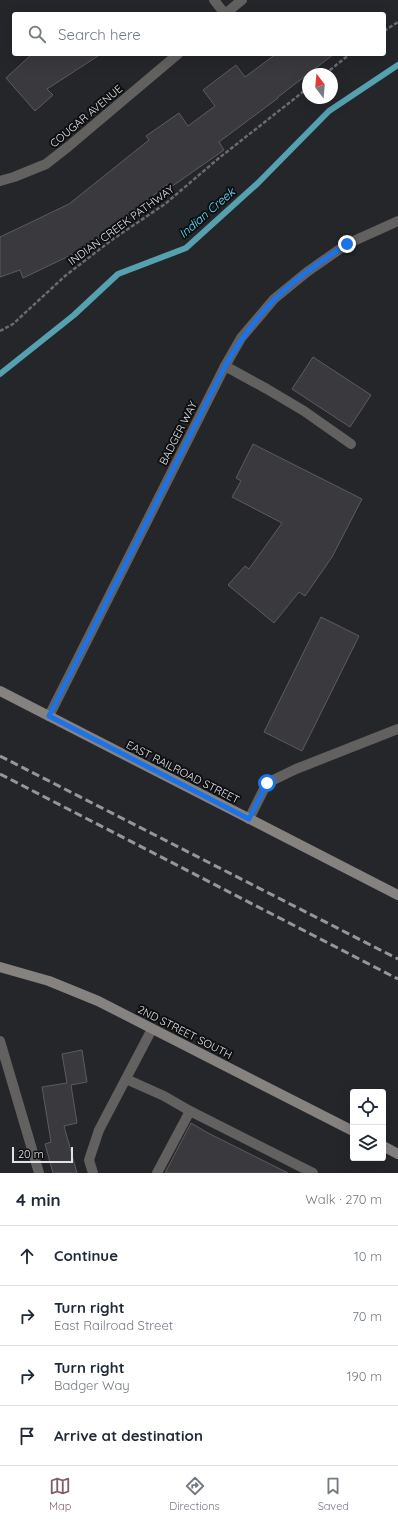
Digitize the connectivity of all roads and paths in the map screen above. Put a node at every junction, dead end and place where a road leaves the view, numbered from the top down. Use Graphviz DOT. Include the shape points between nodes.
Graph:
graph roads {
  1 [pos="214,0"];
  2 [pos="242,0"];
  3 [pos="223,12"];
  4 [pos="227,12"];
  5 [pos="398,22"];
  6 [pos="386,30"];
  7 [pos="176,56"];
  8 [pos="348,56"];
  9 [pos="332,68"];
  10 [pos="302,93"];
  11 [pos="0,181"];
  12 [pos="398,222"];
  13 [pos="0,331"];
  14 [pos="225,366"];
  15 [pos="351,444"];
  16 [pos="0,691"];
  17 [pos="49,716"];
  18 [pos="398,729"];
  19 [pos="249,819"];
  20 [pos="398,895"];
  21 [pos="0,967"];
  22 [pos="152,1029"];
  23 [pos="0,1041"];
  24 [pos="126,1078"];
  25 [pos="190,1111"];
  26 [pos="350,1129"];
  27 [pos="386,1148"];
  28 [pos="398,1154"];
  29 [pos="40,1173"];
  30 [pos="93,1173"];
  31 [pos="157,1173"];
  32 [pos="314,1173"];
  1 -- 3 [label="street"];
  2 -- 4 [label="street"];
  5 -- 6 [label="path"];
  7 -- 11 [label="street, COUGAR AVENUE" via="46,164"];
  8 -- 9 [label="path"];
  10 -- 13 [label="path, INDIAN CREEK PATHWAY" via="219,158 166,204 113,239 65,276 13,324"];
  12 -- 14 [label="street, BADGER WAY" via="347,244 307,272 274,300 241,338"];
  14 -- 15 [label="street" via="304,411"];
  14 -- 17 [label="street, BADGER WAY"];
  16 -- 17 [label="street, EAST RAILROAD STREET"];
  17 -- 19 [label="street, EAST RAILROAD STREET"];
  18 -- 19 [label="street" via="267,783"];
  19 -- 20 [label="street, EAST RAILROAD STREET"];
  21 -- 22 [label="street, 2ND STREET SOUTH" via="49,981 98,1001"];
  22 -- 24 [label="street"];
  22 -- 26 [label="street, 2ND STREET SOUTH"];
  23 -- 29 [label="street"];
  24 -- 25 [label="street"];
  24 -- 30 [label="street" via="99,1130 89,1160"];
  25 -- 31 [label="street"];
  25 -- 32 [label="street"];
  27 -- 28 [label="street"];
}
